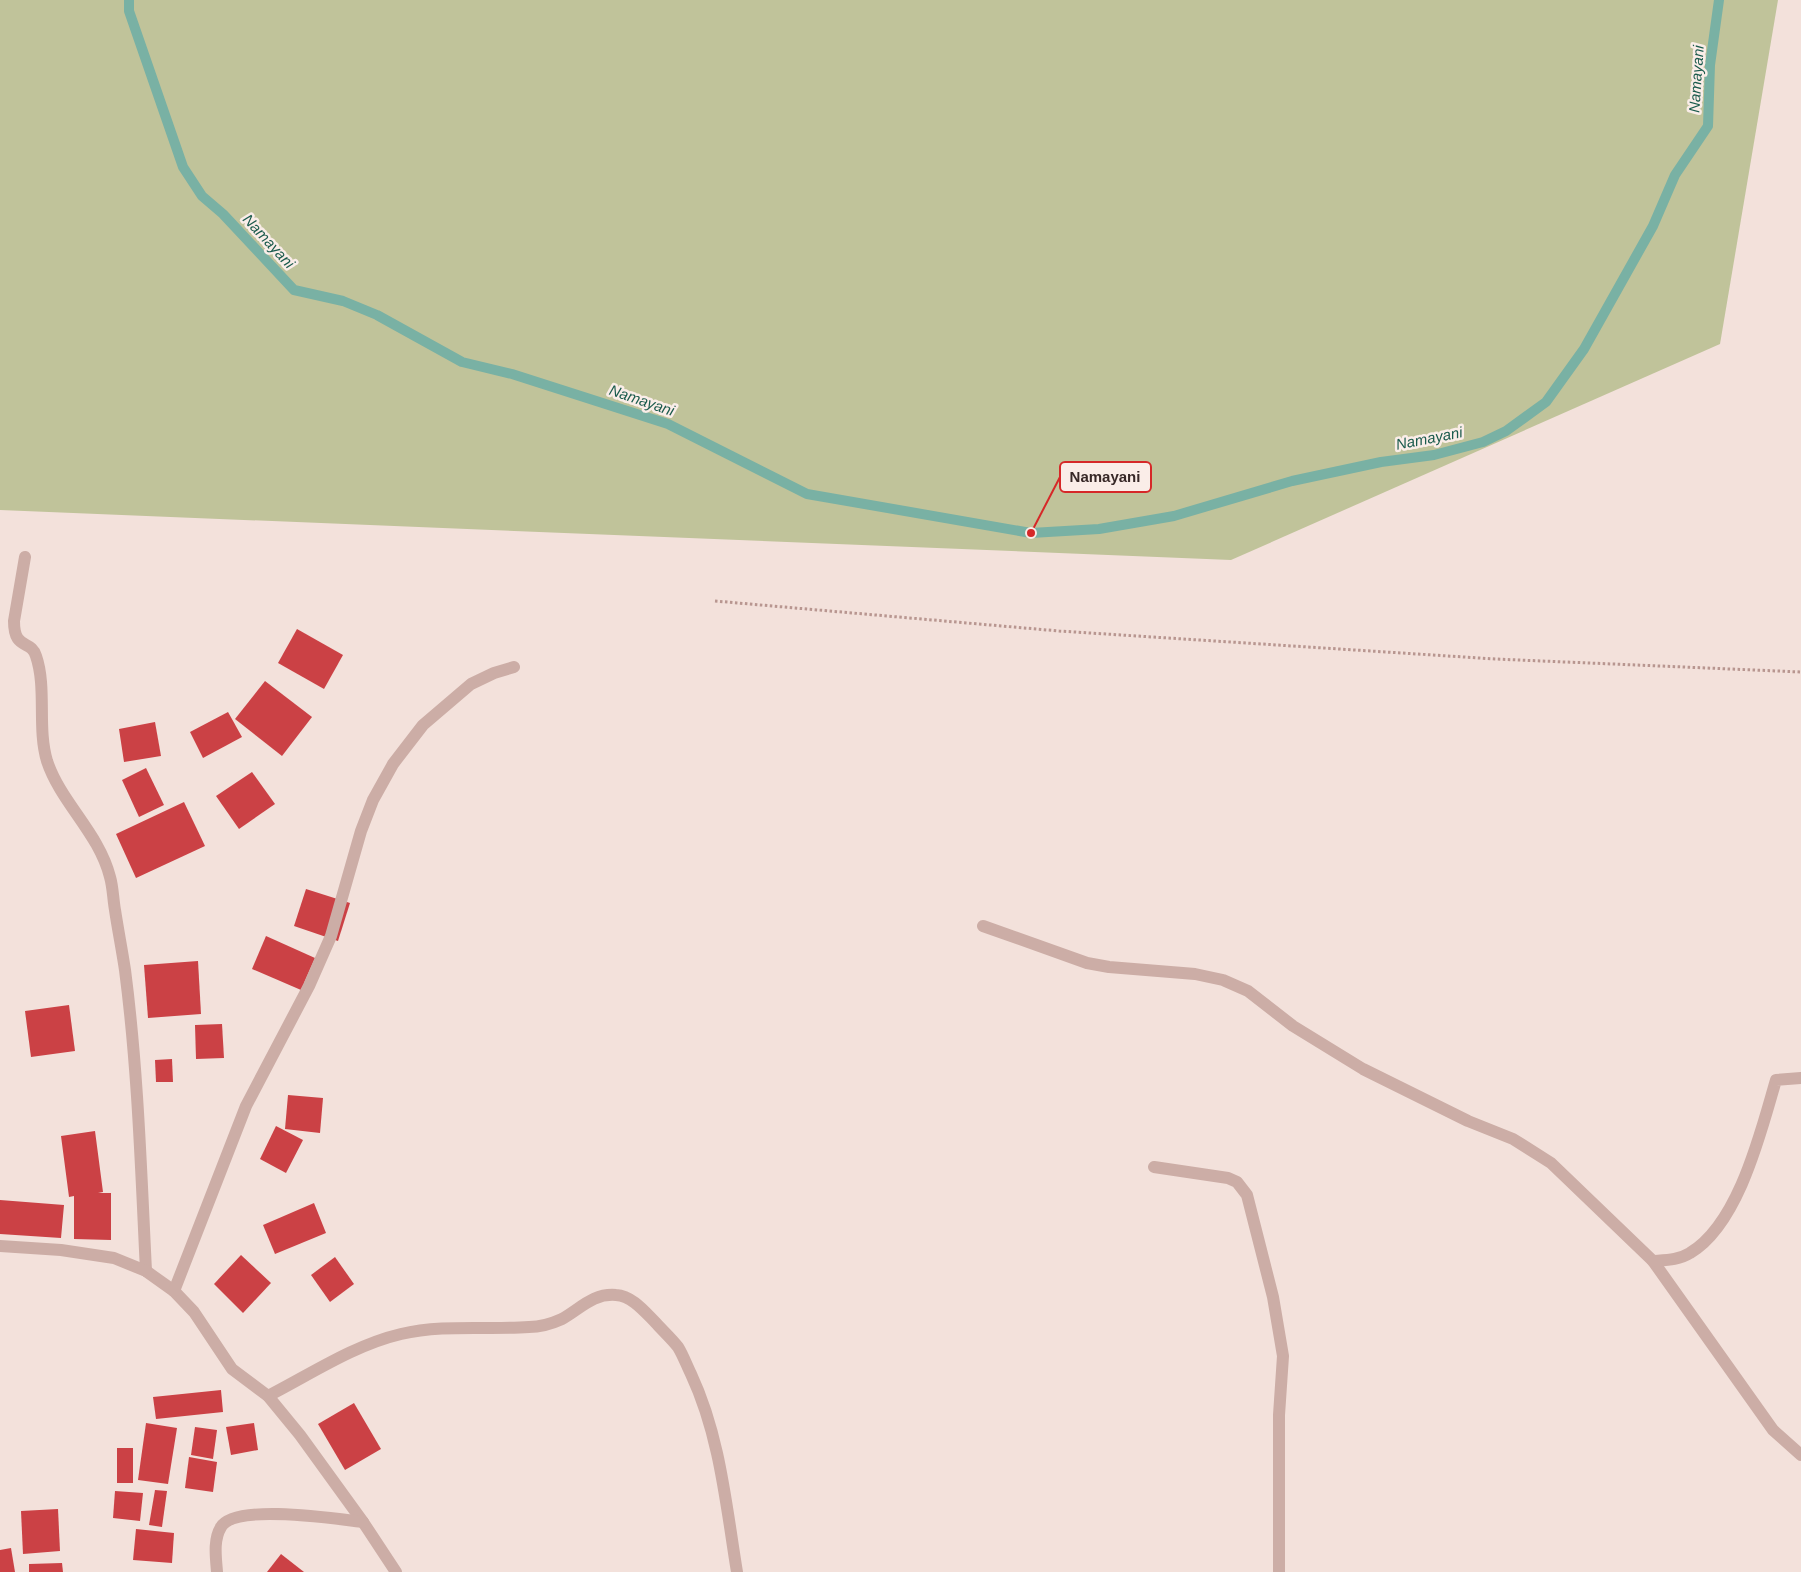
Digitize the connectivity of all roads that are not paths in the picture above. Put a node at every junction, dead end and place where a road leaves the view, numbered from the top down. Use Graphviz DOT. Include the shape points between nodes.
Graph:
graph roads {
  1 [pos="25,557"];
  2 [pos="514,668"];
  3 [pos="983,926"];
  4 [pos="1801,1078"];
  5 [pos="1154,1167"];
  6 [pos="0,1246"];
  7 [pos="1653,1261"];
  8 [pos="146,1271"];
  9 [pos="174,1291"];
  10 [pos="268,1396"];
  11 [pos="1801,1455"];
  12 [pos="363,1522"];
  13 [pos="217,1572"];
  14 [pos="396,1572"];
  15 [pos="736,1572"];
  16 [pos="1280,1572"];
  1 -- 8 [label="street" via="14,630 16,638 36,655 47,761 64,795 100,850 110,877 133,1035"];
  2 -- 9 [label="street" via="470,684 423,725 393,764 372,800 331,936 309,986 246,1106"];
  3 -- 7 [label="street" via="1087,963 1196,974 1223,980 1248,991 1293,1026 1363,1069 1468,1121 1513,1139 1551,1163"];
  4 -- 7 [label="street" via="1776,1080 1746,1174 1722,1223 1690,1254"];
  5 -- 16 [label="street" via="1228,1178 1247,1195 1273,1298 1283,1356 1279,1415"];
  6 -- 8 [label="street" via="114,1258"];
  7 -- 11 [label="street" via="1773,1430"];
  8 -- 9 [label="street"];
  9 -- 10 [label="street" via="194,1312 232,1369"];
  10 -- 12 [label="street"];
  10 -- 15 [label="street" via="349,1354 402,1334 457,1328 538,1327 551,1324 602,1296 624,1296 646,1312 678,1348 700,1395 722,1474"];
  12 -- 13 [label="street" via="291,1514 234,1518 221,1526 218,1534"];
  12 -- 14 [label="street"];
}
